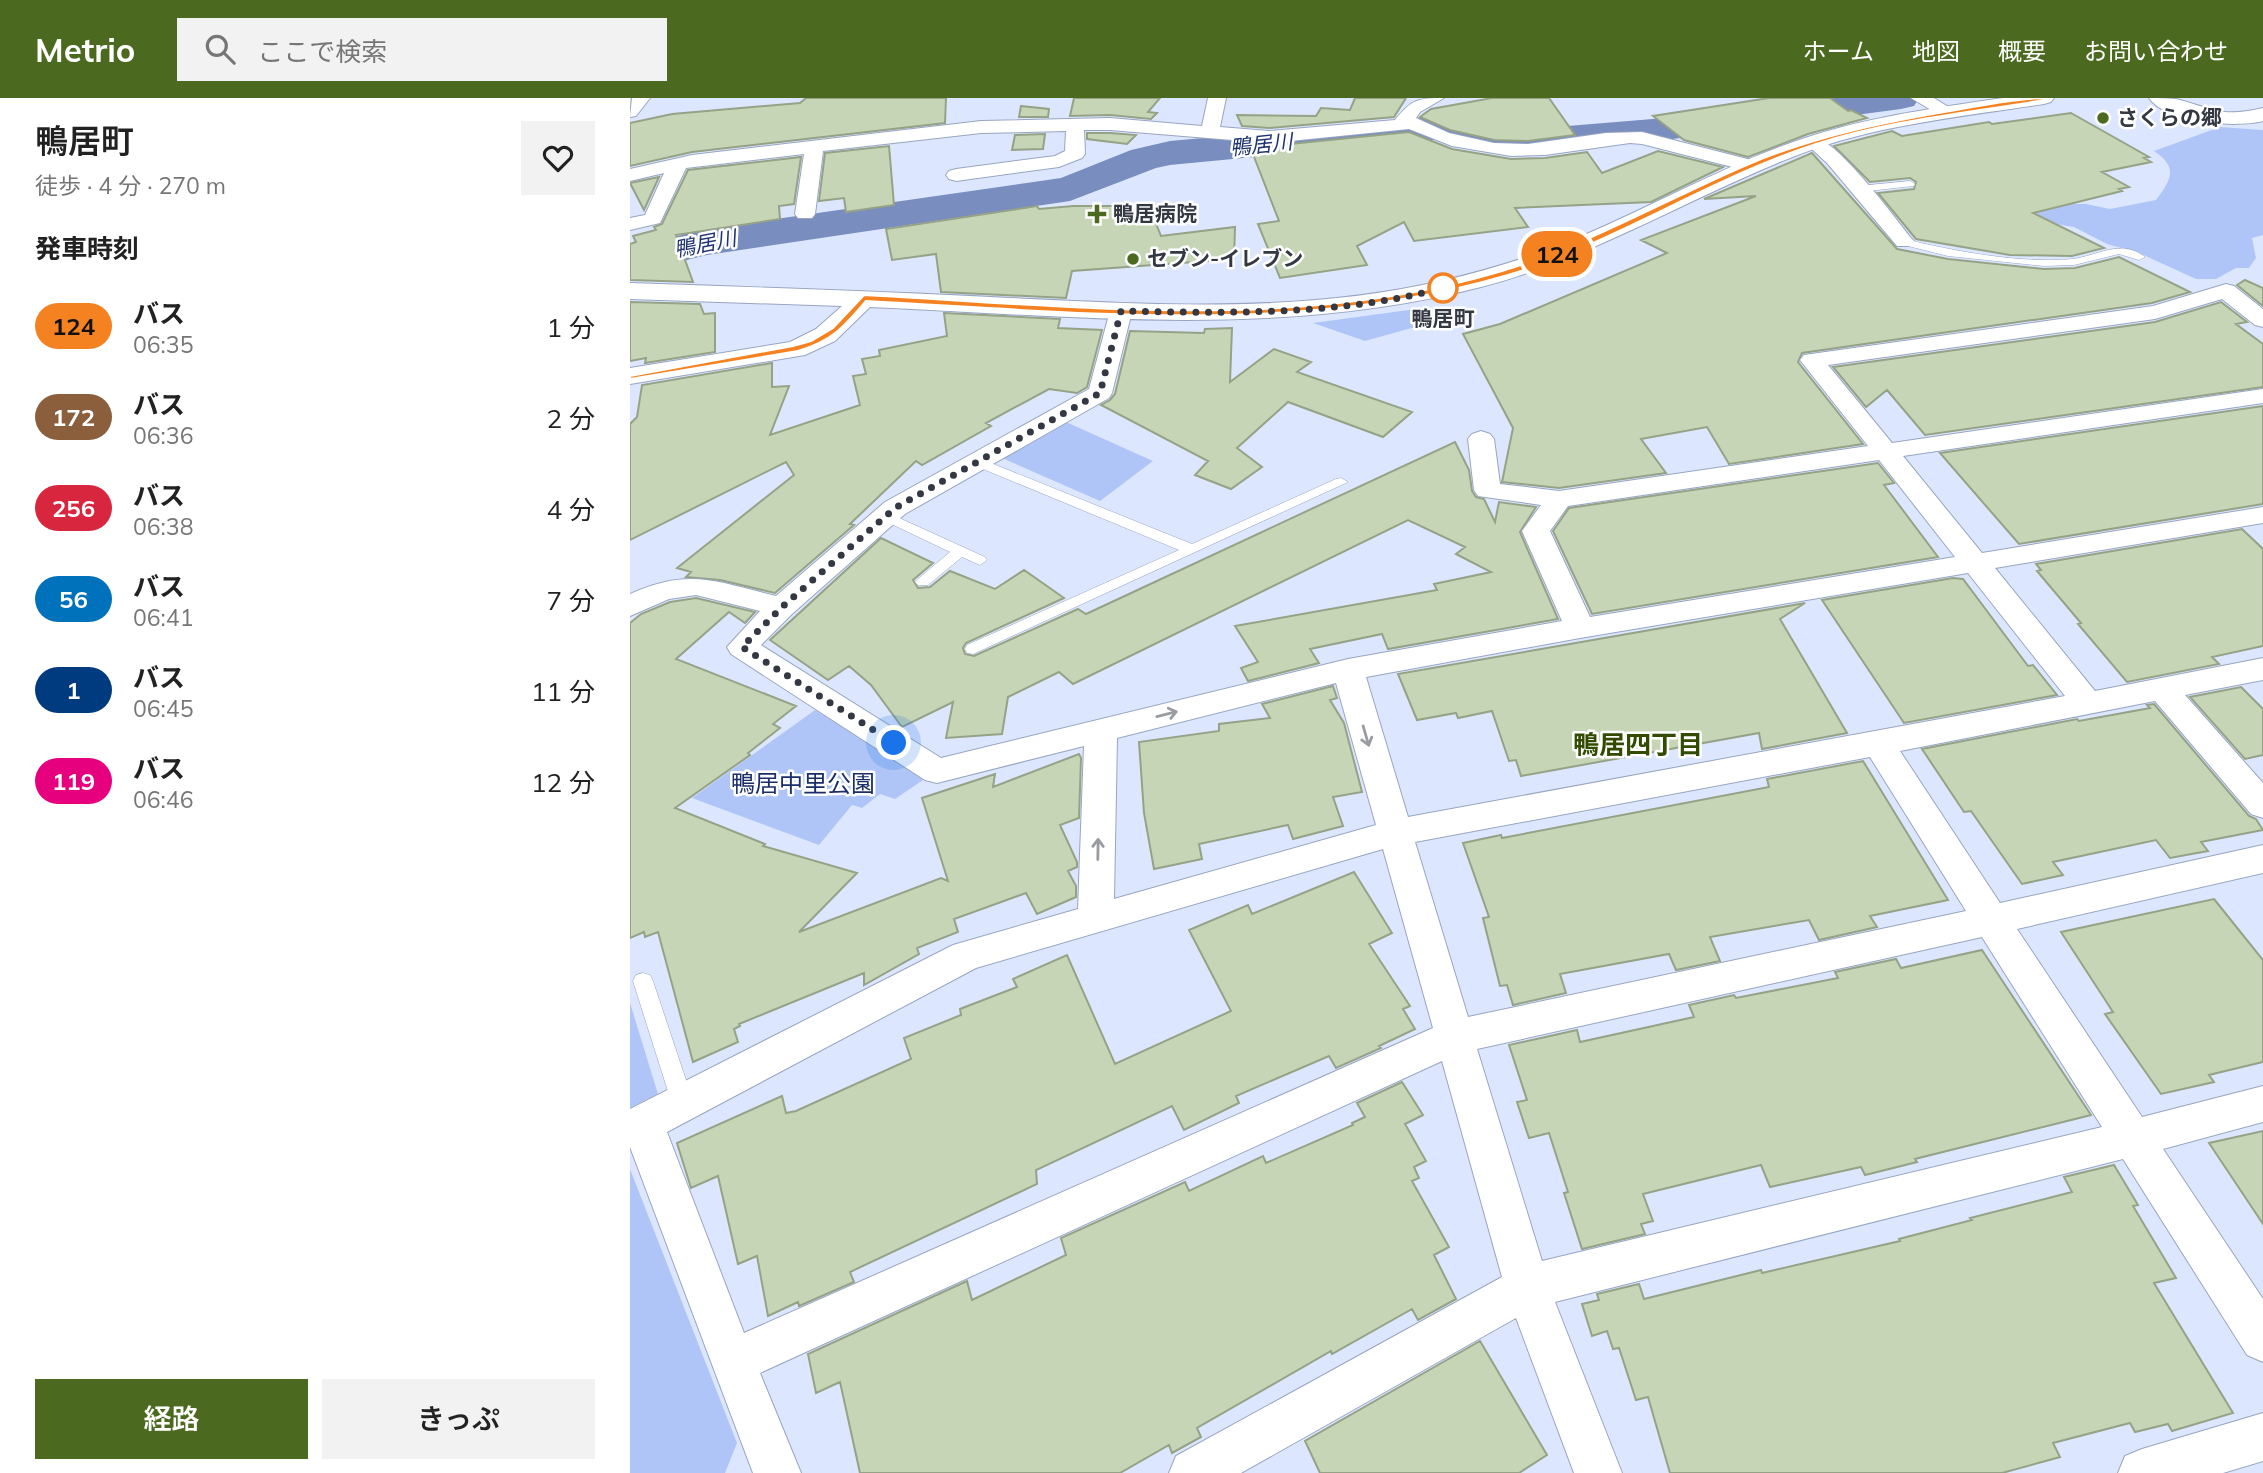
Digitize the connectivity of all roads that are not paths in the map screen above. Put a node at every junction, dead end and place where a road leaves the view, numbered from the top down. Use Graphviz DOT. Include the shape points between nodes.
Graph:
graph roads {
  1 [pos="641,98"];
  2 [pos="1435,98"];
  3 [pos="1920,98"];
  4 [pos="2044,98"];
  5 [pos="2159,98"];
  6 [pos="1194,99"];
  7 [pos="1215,100"];
  8 [pos="630,113"];
  9 [pos="1949,113"];
  10 [pos="2263,114"];
  11 [pos="1076,125"];
  12 [pos="1416,128"];
  13 [pos="1209,134"];
  14 [pos="1813,142"];
  15 [pos="814,149"];
  16 [pos="678,164"];
  17 [pos="1752,166"];
  18 [pos="630,175"];
  19 [pos="956,175"];
  20 [pos="1910,184"];
  21 [pos="1859,189"];
  22 [pos="804,214"];
  23 [pos="630,225"];
  24 [pos="1904,242"];
  25 [pos="2138,257"];
  26 [pos="630,291"];
  27 [pos="864,298"];
  28 [pos="1121,311"];
  29 [pos="2263,320"];
  30 [pos="630,376"];
  31 [pos="2263,396"];
  32 [pos="1481,439"];
  33 [pos="1886,452"];
  34 [pos="976,461"];
  35 [pos="1341,482"];
  36 [pos="1559,499"];
  37 [pos="2263,515"];
  38 [pos="886,516"];
  39 [pos="1191,550"];
  40 [pos="960,551"];
  41 [pos="981,560"];
  42 [pos="1976,563"];
  43 [pos="923,582"];
  44 [pos="630,606"];
  45 [pos="782,607"];
  46 [pos="1580,628"];
  47 [pos="973,649"];
  48 [pos="2263,669"];
  49 [pos="1348,670"];
  50 [pos="2161,688"];
  51 [pos="2087,702"];
  52 [pos="1101,730"];
  53 [pos="1878,744"];
  54 [pos="2263,805"];
  55 [pos="1393,833"];
  56 [pos="2263,859"];
  57 [pos="1096,917"];
  58 [pos="1991,920"];
  59 [pos="643,981"];
  60 [pos="1454,1037"];
  61 [pos="682,1104"];
  62 [pos="2263,1104"];
  63 [pos="637,1126"];
  64 [pos="2133,1138"];
  65 [pos="1527,1287"];
  66 [pos="2263,1339"];
  67 [pos="732,1362"];
  68 [pos="2263,1437"];
  69 [pos="777,1473"];
  70 [pos="1193,1473"];
  71 [pos="1598,1473"];
  72 [pos="2142,1473"];
  1 -- 8 [label="street"];
  2 -- 12 [label="street" via="1414,108"];
  3 -- 9 [label="street"];
  4 -- 9 [label="main road"];
  5 -- 10 [label="main road" via="2211,118"];
  6 -- 7 [label="street"];
  7 -- 13 [label="street"];
  9 -- 14 [label="main road"];
  11 -- 13 [label="street"];
  11 -- 15 [label="street" via="981,128"];
  11 -- 19 [label="street" via="1076,154"];
  12 -- 13 [label="street" via="1269,137"];
  12 -- 17 [label="street" via="1506,150 1642,138"];
  14 -- 17 [label="main road"];
  14 -- 21 [label="street"];
  15 -- 16 [label="street"];
  15 -- 22 [label="street"];
  16 -- 18 [label="street"];
  16 -- 23 [label="street" via="653,219"];
  17 -- 28 [label="main road" via="1564,252 1505,273 1420,294 1322,309"];
  20 -- 21 [label="lane"];
  21 -- 24 [label="street"];
  24 -- 25 [label="lane" via="1948,253 2043,263 2074,262 2120,250"];
  26 -- 27 [label="main road"];
  27 -- 28 [label="main road"];
  27 -- 30 [label="main road" via="836,330 815,343"];
  28 -- 34 [label="street" via="1100,393"];
  29 -- 33 [label="street" via="2226,291 2155,312 1812,360"];
  31 -- 33 [label="street"];
  32 -- 36 [label="street" via="1487,490"];
  33 -- 36 [label="street"];
  33 -- 42 [label="street"];
  34 -- 38 [label="street"];
  34 -- 39 [label="lane"];
  35 -- 39 [label="lane"];
  36 -- 46 [label="street" via="1535,531"];
  37 -- 42 [label="street"];
  38 -- 40 [label="lane"];
  38 -- 45 [label="street"];
  39 -- 47 [label="lane"];
  40 -- 41 [label="lane"];
  40 -- 43 [label="lane"];
  42 -- 46 [label="street"];
  42 -- 51 [label="street"];
  44 -- 45 [label="street" via="662,591 696,586"];
  45 -- 52 [label="street" via="742,647 937,771"];
  46 -- 49 [label="street"];
  48 -- 50 [label="street"];
  52 -- 49 [label="street, one-way"];
  49 -- 55 [label="street, one-way"];
  50 -- 51 [label="street"];
  50 -- 54 [label="street"];
  51 -- 53 [label="street"];
  57 -- 52 [label="street, one-way"];
  53 -- 55 [label="street"];
  53 -- 58 [label="street"];
  55 -- 57 [label="street"];
  55 -- 60 [label="street"];
  56 -- 58 [label="street"];
  57 -- 61 [label="street" via="966,956"];
  58 -- 60 [label="street"];
  58 -- 64 [label="street"];
  59 -- 61 [label="lane"];
  60 -- 65 [label="street"];
  60 -- 67 [label="street"];
  61 -- 63 [label="street"];
  62 -- 64 [label="street"];
  63 -- 67 [label="street"];
  64 -- 65 [label="street"];
  64 -- 66 [label="street"];
  65 -- 70 [label="street"];
  65 -- 71 [label="street"];
  67 -- 69 [label="street"];
  68 -- 72 [label="street"];
}
